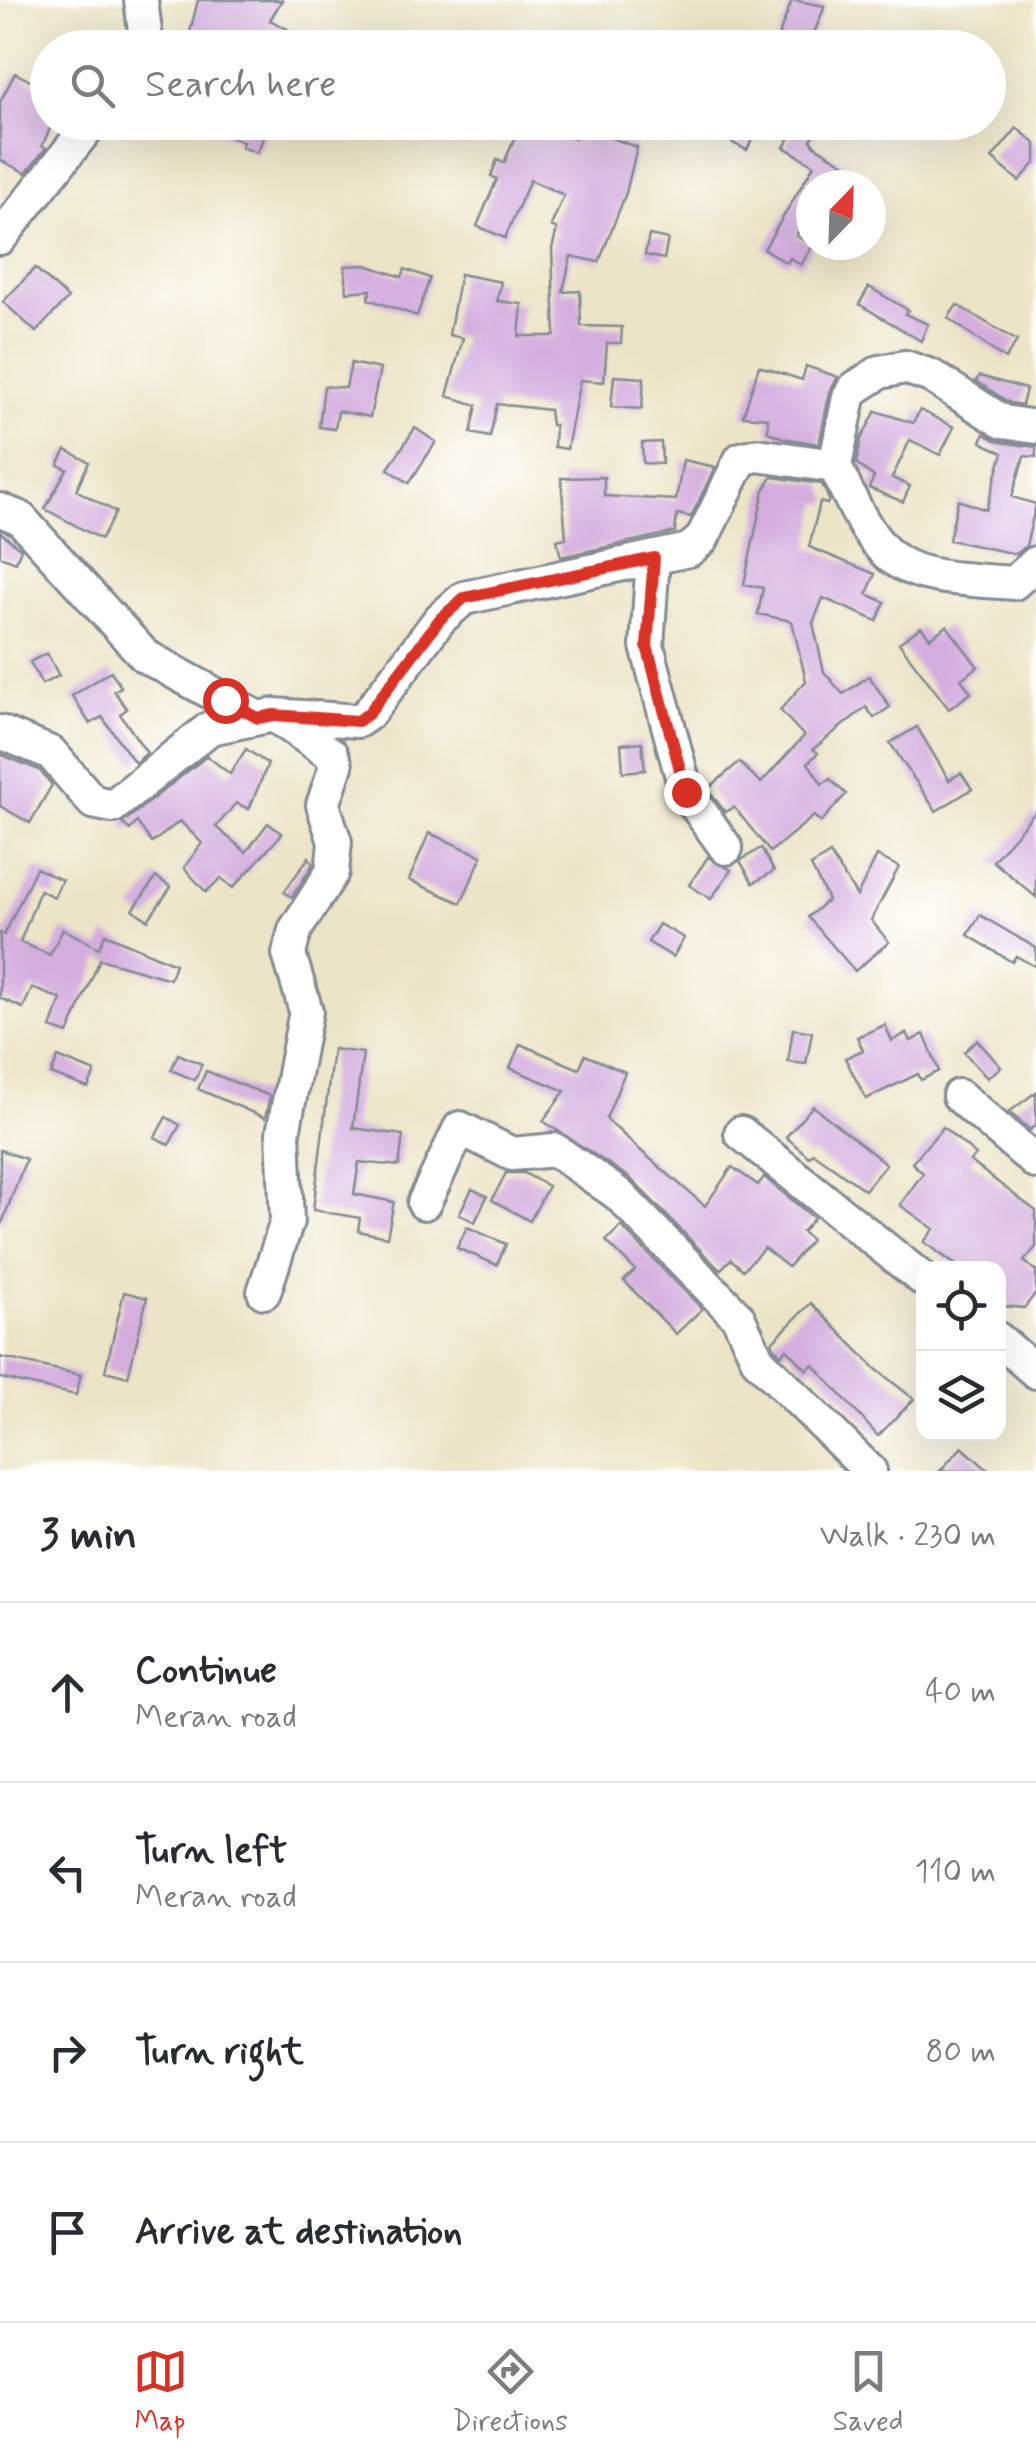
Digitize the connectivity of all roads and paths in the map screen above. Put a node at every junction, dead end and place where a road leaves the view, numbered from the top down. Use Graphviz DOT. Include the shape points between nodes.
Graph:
graph roads {
  1 [pos="141,0"];
  2 [pos="145,30"];
  3 [pos="78,140"];
  4 [pos="0,238"];
  5 [pos="1036,427"];
  6 [pos="835,466"];
  7 [pos="0,510"];
  8 [pos="654,558"];
  9 [pos="1036,562"];
  10 [pos="266,717"];
  11 [pos="0,732"];
  12 [pos="726,848"];
  13 [pos="959,1096"];
  14 [pos="741,1133"];
  15 [pos="1036,1162"];
  16 [pos="424,1202"];
  17 [pos="916,1274"];
  18 [pos="264,1292"];
  19 [pos="1006,1346"];
  20 [pos="1036,1372"];
  21 [pos="870,1471"];
  1 -- 2 [label="street"];
  3 -- 4 [label="street"];
  5 -- 6 [label="street" via="1004,422 905,367 880,372 855,388"];
  6 -- 8 [label="street" via="756,455 741,459 702,539 689,550"];
  6 -- 9 [label="street" via="864,530 903,568 927,577 1014,583"];
  7 -- 10 [label="street" via="20,518 145,656"];
  8 -- 10 [label="street" via="464,598 358,721"];
  8 -- 12 [label="street" via="647,646 686,792"];
  10 -- 11 [label="street" via="210,728 113,806 93,802 51,753"];
  10 -- 18 [label="street" via="331,754 336,766 324,805 335,842 332,872 289,954 306,1010 283,1134 287,1222"];
  13 -- 15 [label="street"];
  14 -- 17 [label="street"];
  16 -- 21 [label="street" via="460,1128 512,1154 555,1150 618,1194 738,1317 758,1360"];
  19 -- 20 [label="street"];
}
